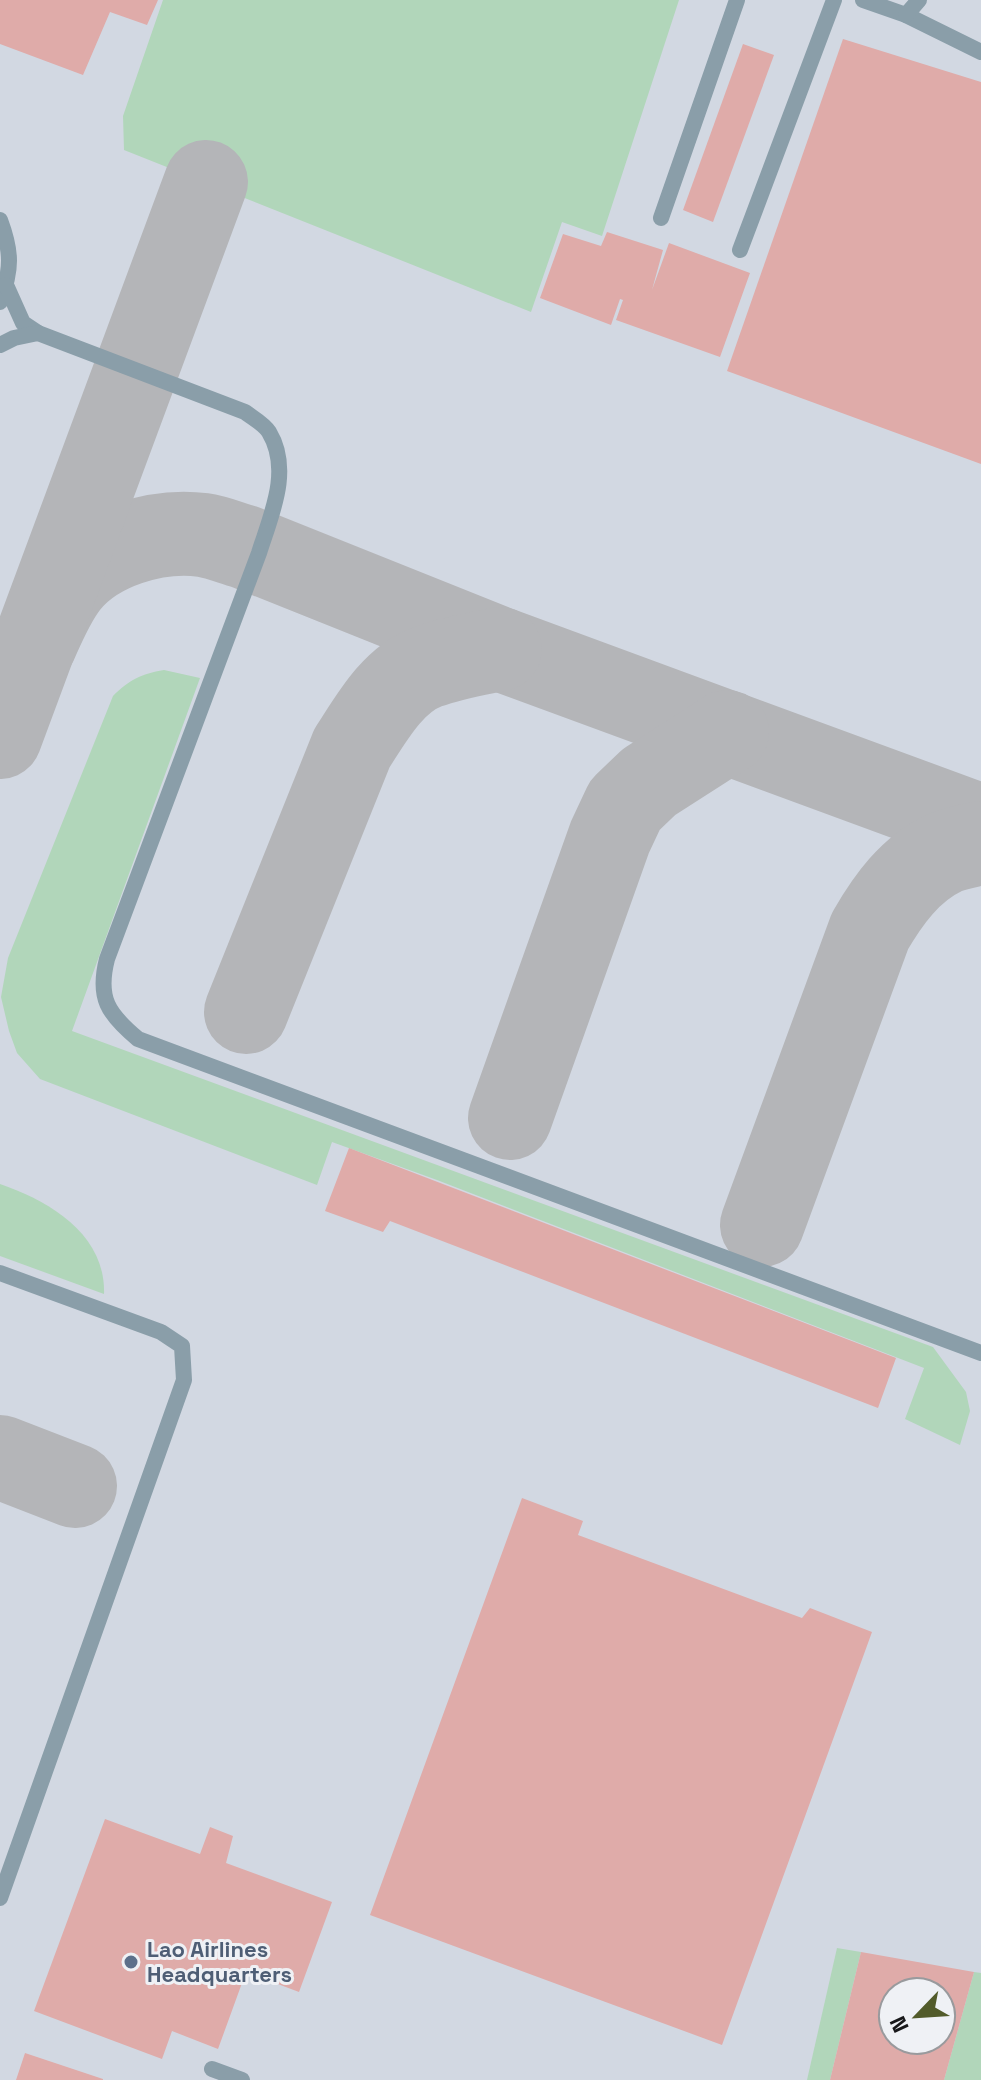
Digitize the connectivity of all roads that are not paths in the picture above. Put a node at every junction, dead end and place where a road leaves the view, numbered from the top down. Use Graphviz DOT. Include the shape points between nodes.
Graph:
graph roads {
  1 [pos="737,0"];
  2 [pos="834,0"];
  3 [pos="863,0"];
  4 [pos="919,0"];
  5 [pos="906,15"];
  6 [pos="981,52"];
  7 [pos="661,218"];
  8 [pos="0,220"];
  9 [pos="740,250"];
  10 [pos="6,285"];
  11 [pos="0,302"];
  12 [pos="38,333"];
  13 [pos="0,345"];
  14 [pos="0,1273"];
  15 [pos="981,1353"];
  16 [pos="0,1898"];
  17 [pos="212,2069"];
  18 [pos="242,2080"];
  1 -- 7 [label="lane"];
  2 -- 9 [label="lane"];
  3 -- 5 [label="lane"];
  4 -- 5 [label="lane"];
  5 -- 6 [label="lane"];
  8 -- 10 [label="lane" via="9,244"];
  10 -- 11 [label="lane"];
  10 -- 12 [label="lane" via="23,323"];
  12 -- 13 [label="lane"];
  12 -- 15 [label="lane" via="245,412 268,430 279,457 279,491 259,553 107,959 105,1000 115,1020 138,1039"];
  14 -- 16 [label="lane" via="161,1332 182,1346 184,1380"];
  17 -- 18 [label="lane"];
}
